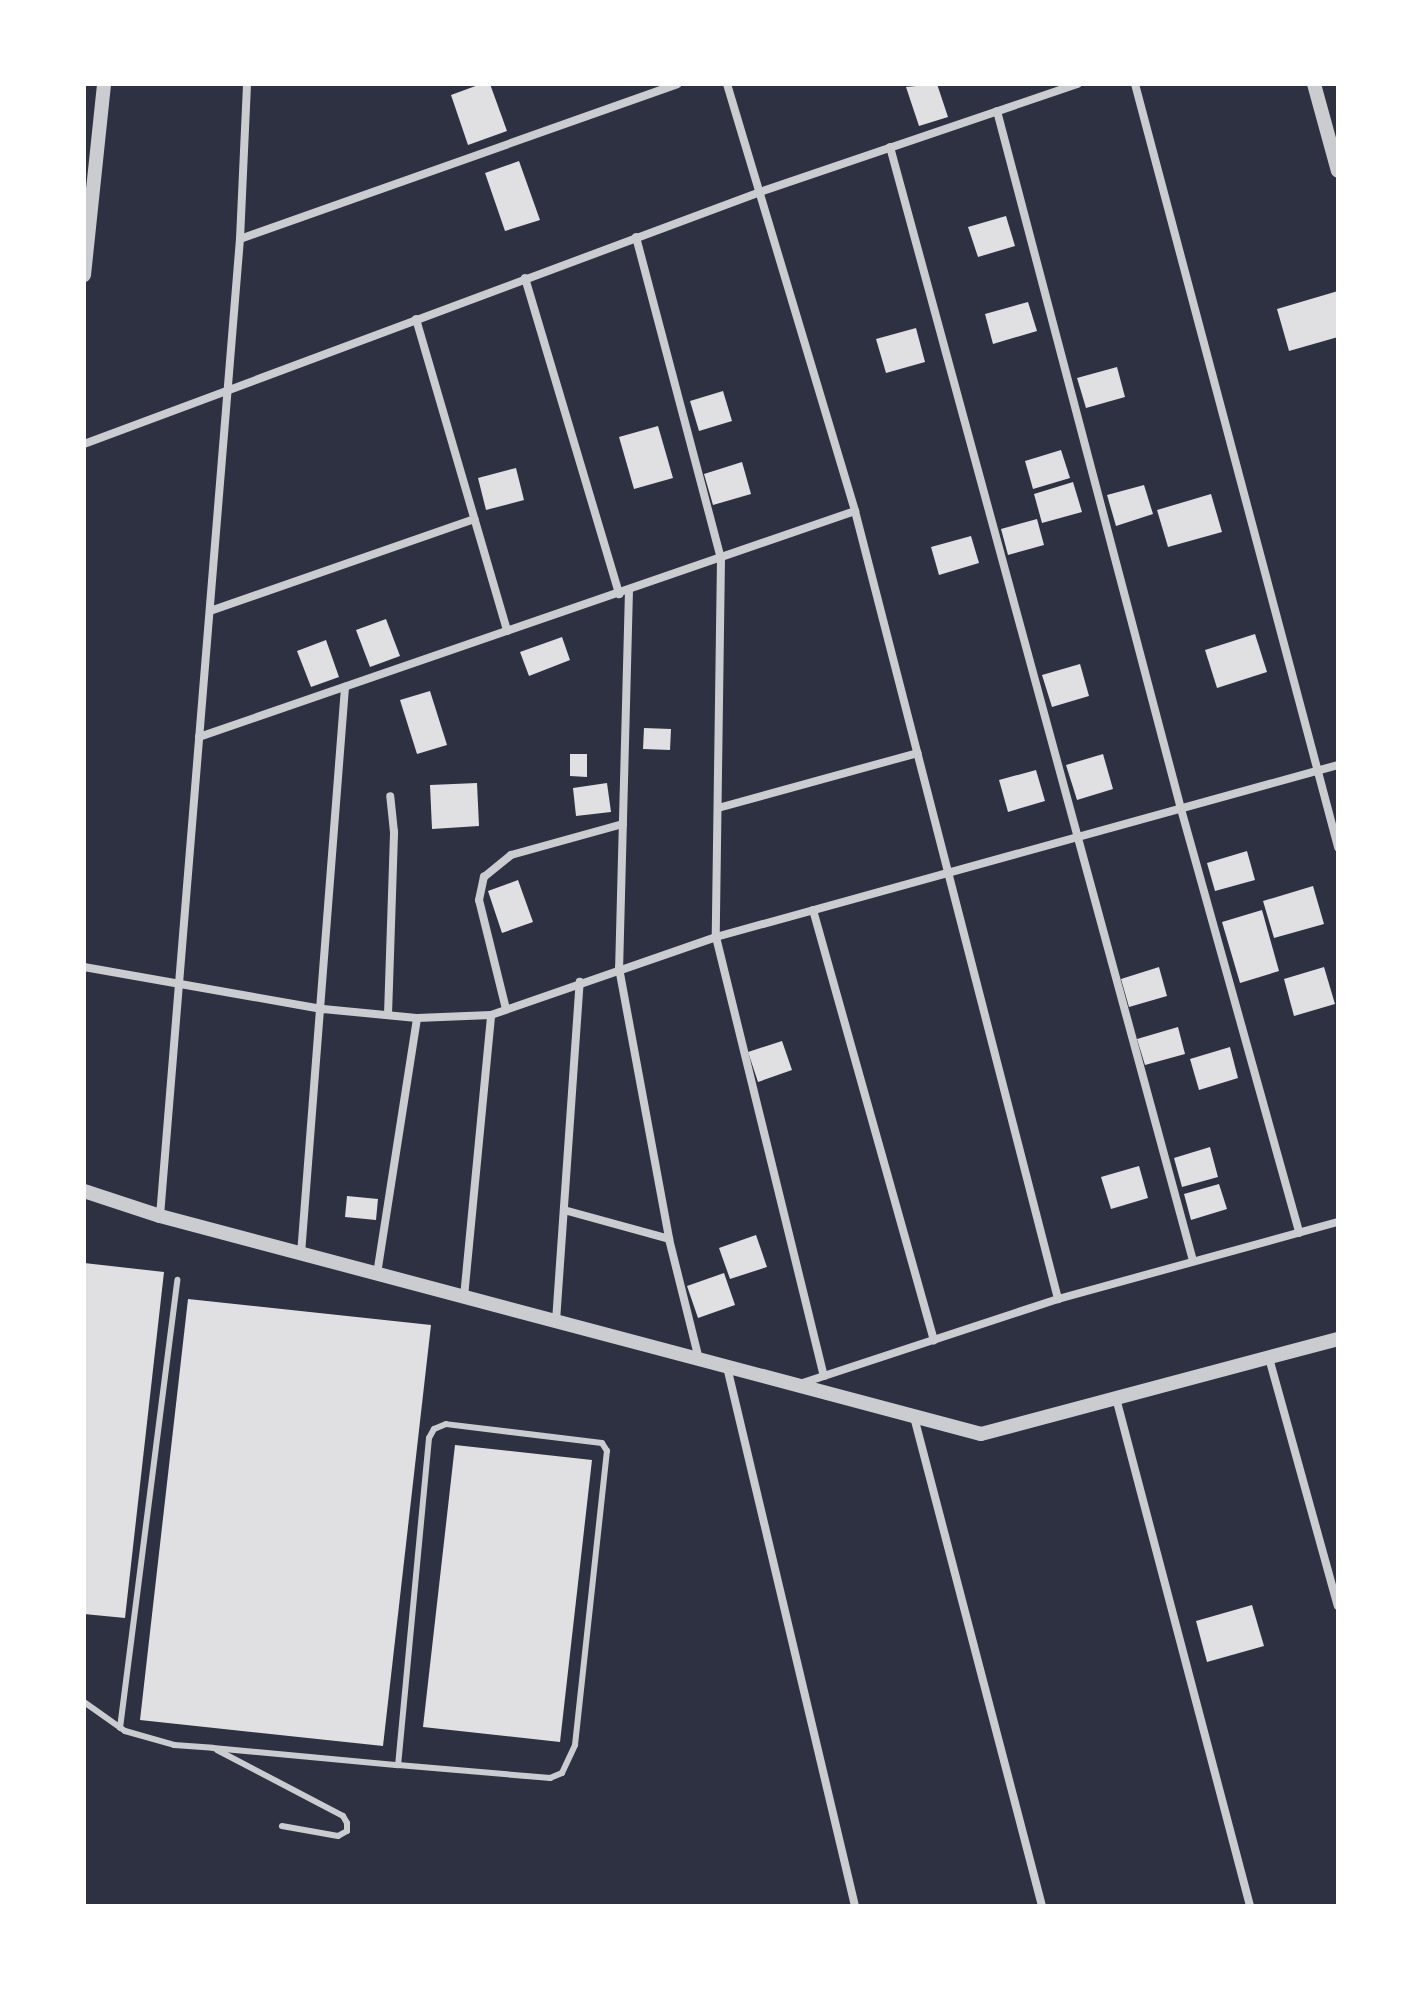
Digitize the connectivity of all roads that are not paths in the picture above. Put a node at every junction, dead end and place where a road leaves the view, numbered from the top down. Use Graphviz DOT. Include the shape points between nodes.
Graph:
graph roads {
  1 [pos="104,84"];
  2 [pos="247,84"];
  3 [pos="677,84"];
  4 [pos="727,84"];
  5 [pos="1078,84"];
  6 [pos="1135,84"];
  7 [pos="1314,84"];
  8 [pos="997,111"];
  9 [pos="890,147"];
  10 [pos="1338,171"];
  11 [pos="760,192"];
  12 [pos="636,237"];
  13 [pos="240,239"];
  14 [pos="84,275"];
  15 [pos="525,278"];
  16 [pos="416,319"];
  17 [pos="228,388"];
  18 [pos="84,444"];
  19 [pos="855,511"];
  20 [pos="474,519"];
  21 [pos="721,558"];
  22 [pos="629,590"];
  23 [pos="619,594"];
  24 [pos="210,611"];
  25 [pos="507,631"];
  26 [pos="345,687"];
  27 [pos="199,737"];
  28 [pos="918,753"];
  29 [pos="1338,765"];
  30 [pos="1318,770"];
  31 [pos="390,796"];
  32 [pos="718,808"];
  33 [pos="1181,809"];
  34 [pos="623,824"];
  35 [pos="1079,834"];
  36 [pos="1338,847"];
  37 [pos="949,873"];
  38 [pos="813,910"];
  39 [pos="716,937"];
  40 [pos="84,967"];
  41 [pos="619,968"];
  42 [pos="580,982"];
  43 [pos="179,983"];
  44 [pos="323,1009"];
  45 [pos="506,1009"];
  46 [pos="388,1015"];
  47 [pos="491,1015"];
  48 [pos="417,1018"];
  49 [pos="84,1191"];
  50 [pos="564,1210"];
  51 [pos="160,1216"];
  52 [pos="1338,1222"];
  53 [pos="1299,1233"];
  54 [pos="669,1239"];
  55 [pos="301,1254"];
  56 [pos="1193,1261"];
  57 [pos="377,1274"];
  58 [pos="177,1280"];
  59 [pos="464,1297"];
  60 [pos="1058,1299"];
  61 [pos="556,1321"];
  62 [pos="1338,1339"];
  63 [pos="934,1340"];
  64 [pos="1269,1358"];
  65 [pos="699,1359"];
  66 [pos="727,1366"];
  67 [pos="824,1376"];
  68 [pos="797,1385"];
  69 [pos="1116,1398"];
  70 [pos="913,1416"];
  71 [pos="1338,1606"];
  72 [pos="84,1702"];
  73 [pos="120,1728"];
  74 [pos="213,1748"];
  75 [pos="398,1765"];
  76 [pos="282,1826"];
  77 [pos="855,1906"];
  78 [pos="1042,1906"];
  79 [pos="1250,1906"];
  1 -- 14 [label="street"];
  2 -- 13 [label="street"];
  3 -- 13 [label="street"];
  4 -- 11 [label="street"];
  5 -- 8 [label="street"];
  6 -- 30 [label="street"];
  7 -- 10 [label="street"];
  8 -- 9 [label="street"];
  8 -- 33 [label="street"];
  9 -- 11 [label="street"];
  9 -- 35 [label="street"];
  11 -- 12 [label="street"];
  11 -- 19 [label="street"];
  12 -- 15 [label="street"];
  12 -- 21 [label="street"];
  13 -- 17 [label="street"];
  15 -- 16 [label="street"];
  15 -- 23 [label="street"];
  16 -- 17 [label="street"];
  16 -- 20 [label="street"];
  17 -- 18 [label="street"];
  17 -- 24 [label="street"];
  19 -- 21 [label="street"];
  19 -- 28 [label="street"];
  20 -- 24 [label="street"];
  20 -- 25 [label="street"];
  21 -- 22 [label="street"];
  21 -- 32 [label="street"];
  22 -- 23 [label="street"];
  22 -- 34 [label="street"];
  23 -- 25 [label="street"];
  24 -- 27 [label="street"];
  25 -- 26 [label="street"];
  26 -- 27 [label="street"];
  26 -- 44 [label="street"];
  27 -- 43 [label="street"];
  28 -- 32 [label="street"];
  28 -- 37 [label="street"];
  29 -- 30 [label="street"];
  30 -- 33 [label="street"];
  30 -- 36 [label="street"];
  31 -- 46 [label="street" via="394,832"];
  32 -- 39 [label="street"];
  33 -- 35 [label="street"];
  33 -- 53 [label="street"];
  34 -- 41 [label="street"];
  34 -- 45 [label="street" via="511,855 484,877 479,900"];
  35 -- 37 [label="street"];
  35 -- 56 [label="street"];
  37 -- 38 [label="street"];
  37 -- 60 [label="street"];
  38 -- 39 [label="street"];
  38 -- 63 [label="street"];
  39 -- 41 [label="street"];
  39 -- 67 [label="street"];
  40 -- 43 [label="street"];
  41 -- 42 [label="street"];
  41 -- 54 [label="street"];
  42 -- 45 [label="street"];
  42 -- 50 [label="street"];
  43 -- 44 [label="street"];
  43 -- 51 [label="street"];
  44 -- 46 [label="street"];
  44 -- 55 [label="street"];
  45 -- 47 [label="street"];
  46 -- 48 [label="street"];
  47 -- 48 [label="street"];
  47 -- 59 [label="street"];
  48 -- 57 [label="street"];
  49 -- 51 [label="street"];
  50 -- 54 [label="street"];
  50 -- 61 [label="street"];
  51 -- 55 [label="street"];
  52 -- 53 [label="street"];
  53 -- 56 [label="street"];
  54 -- 65 [label="street"];
  55 -- 57 [label="street"];
  56 -- 60 [label="street"];
  57 -- 59 [label="street"];
  58 -- 73 [label="lane"];
  59 -- 61 [label="street"];
  60 -- 63 [label="street"];
  61 -- 65 [label="street"];
  62 -- 64 [label="street"];
  63 -- 67 [label="street"];
  64 -- 69 [label="street"];
  64 -- 71 [label="street"];
  65 -- 66 [label="street"];
  66 -- 68 [label="street"];
  66 -- 77 [label="street"];
  67 -- 68 [label="street"];
  68 -- 70 [label="street"];
  69 -- 70 [label="street" via="981,1434"];
  69 -- 79 [label="street"];
  70 -- 78 [label="street"];
  72 -- 73 [label="lane"];
  73 -- 74 [label="lane" via="145,1738"];
  74 -- 75 [label="lane"];
  74 -- 76 [label="lane" via="343,1816 347,1831 338,1836"];
  75 -- 75 [label="lane" via="550,1778 571,1761 607,1451 602,1443 446,1424 434,1429 429,1438"];
}
